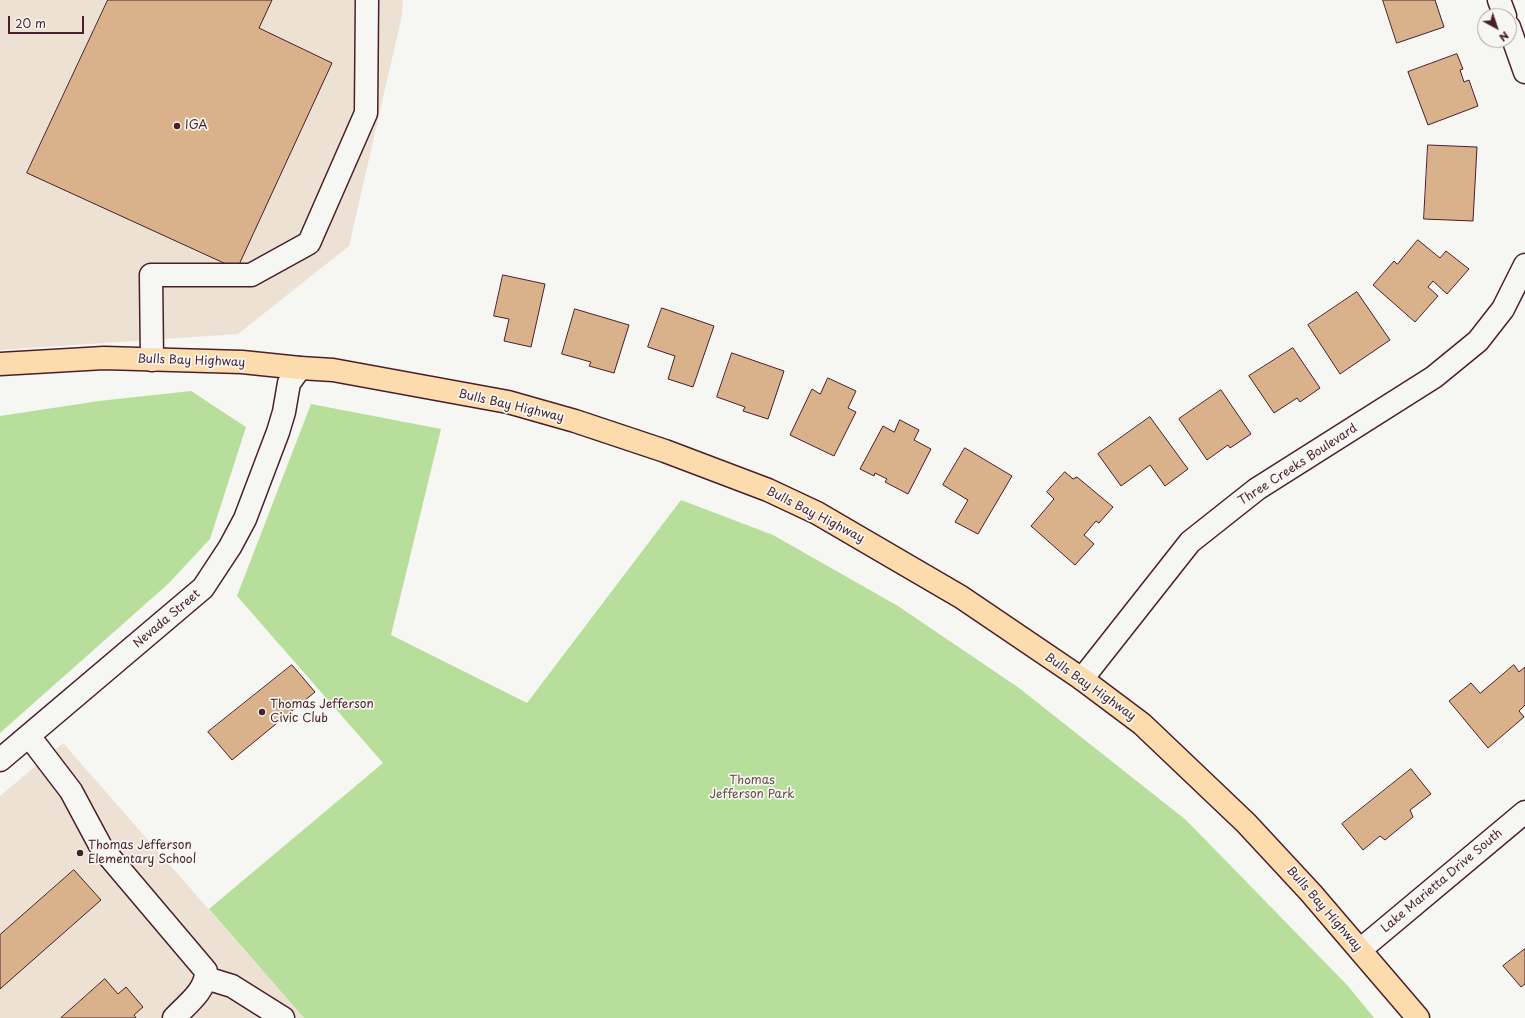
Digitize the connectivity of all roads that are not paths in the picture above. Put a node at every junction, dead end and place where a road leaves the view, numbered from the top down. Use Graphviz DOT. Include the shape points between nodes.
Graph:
graph roads {
  1 [pos="368,0"];
  2 [pos="1517,48"];
  3 [pos="1525,72"];
  4 [pos="1525,265"];
  5 [pos="152,360"];
  6 [pos="0,364"];
  7 [pos="300,368"];
  8 [pos="1082,679"];
  9 [pos="29,736"];
  10 [pos="0,760"];
  11 [pos="1525,812"];
  12 [pos="1360,950"];
  13 [pos="206,978"];
  14 [pos="174,1018"];
  15 [pos="283,1018"];
  16 [pos="1418,1018"];
  1 -- 5 [label="street" via="366,113 309,243 251,275 151,275"];
  2 -- 3 [label="street"];
  4 -- 8 [label="street, Three Creeks Boulevard" via="1504,309 1478,341 1434,377 1257,489 1190,542"];
  5 -- 6 [label="main road, Bulls Bay Highway" via="104,358"];
  5 -- 7 [label="main road, Bulls Bay Highway" via="242,362"];
  7 -- 8 [label="main road, Bulls Bay Highway" via="333,370 508,402 664,451 768,490 817,513 923,574"];
  7 -- 9 [label="street, Nevada Street" via="289,383 278,432 245,519 203,588"];
  8 -- 12 [label="main road, Bulls Bay Highway" via="1142,724 1246,823"];
  9 -- 10 [label="street, Nevada Street"];
  9 -- 13 [label="street" via="71,791 101,847 206,971"];
  11 -- 12 [label="street, Lake Marietta Drive South"];
  12 -- 16 [label="main road, Bulls Bay Highway"];
  13 -- 14 [label="street" via="203,988"];
  13 -- 15 [label="street" via="232,986"];
}
